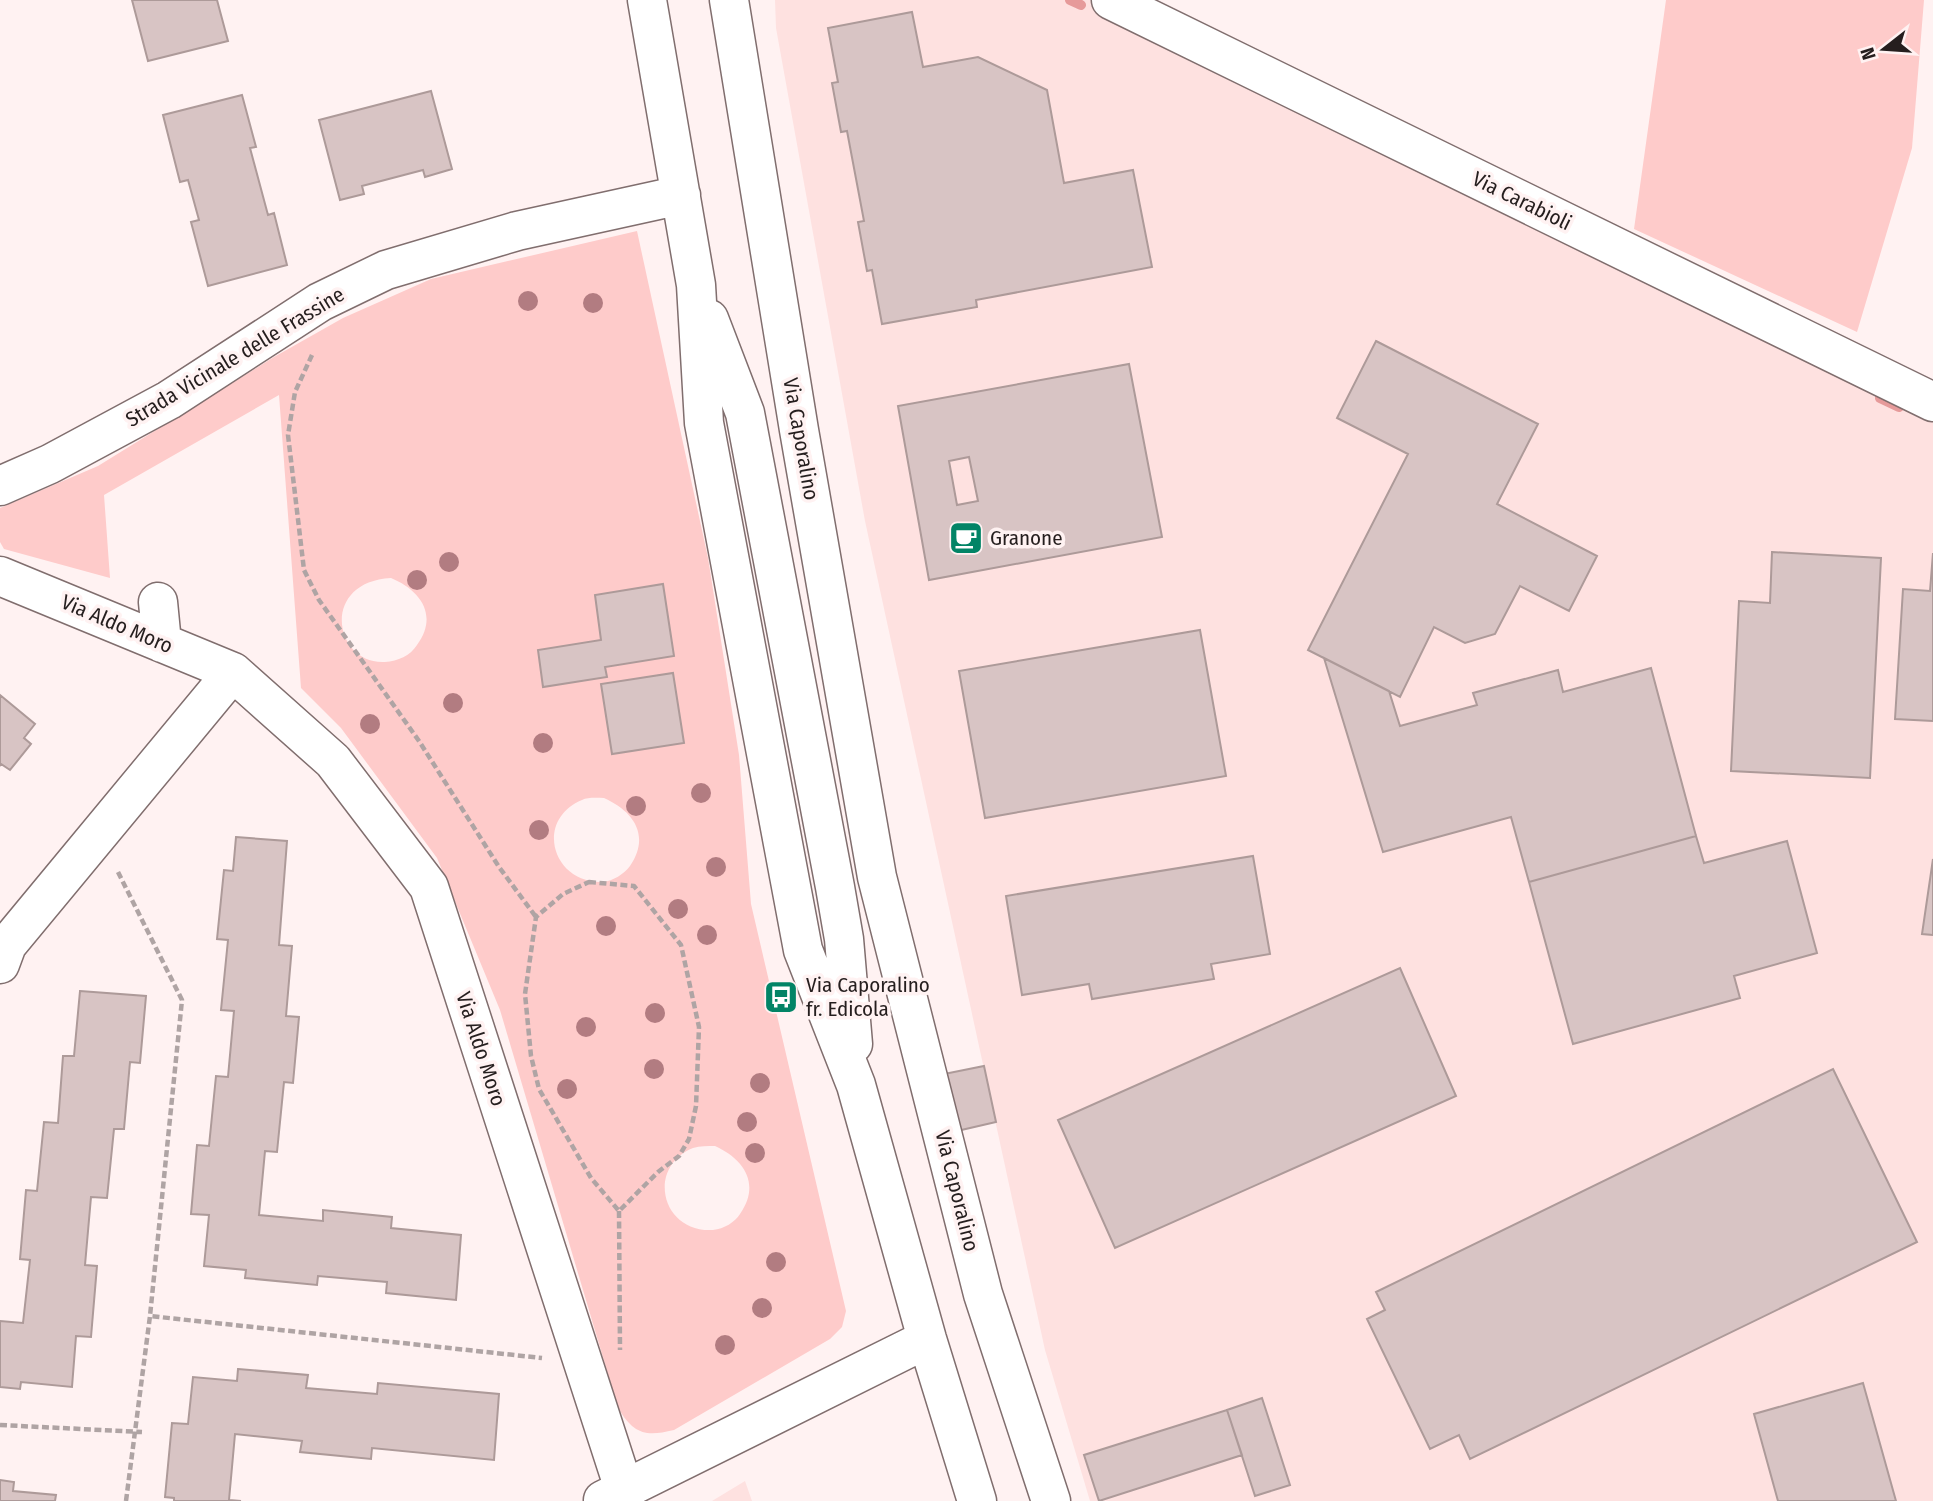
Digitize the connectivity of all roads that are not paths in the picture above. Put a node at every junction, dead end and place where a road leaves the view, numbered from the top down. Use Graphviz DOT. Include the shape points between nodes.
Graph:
graph roads {
  1 [pos="647,0"];
  2 [pos="729,0"];
  3 [pos="1111,0"];
  4 [pos="681,195"];
  5 [pos="696,285"];
  6 [pos="1933,402"];
  7 [pos="0,486"];
  8 [pos="0,576"];
  9 [pos="158,602"];
  10 [pos="162,643"];
  11 [pos="246,666"];
  12 [pos="877,877"];
  13 [pos="835,887"];
  14 [pos="0,964"];
  15 [pos="856,1085"];
  16 [pos="932,1356"];
  17 [pos="613,1495"];
  18 [pos="976,1501"];
  19 [pos="1051,1501"];
  1 -- 4 [label="street"];
  2 -- 12 [label="street, Via Caporalino"];
  3 -- 6 [label="street, Via Carabioli"];
  4 -- 5 [label="street"];
  4 -- 7 [label="street, Strada Vicinale delle Frassine" via="517,231 386,270 320,302 169,400"];
  5 -- 13 [label="street" via="745,413"];
  5 -- 15 [label="street" via="704,423 803,950"];
  8 -- 10 [label="street, Via Aldo Moro"];
  9 -- 10 [label="street"];
  10 -- 11 [label="street, Via Aldo Moro"];
  11 -- 14 [label="street" via="7,945"];
  11 -- 17 [label="street, Via Aldo Moro" via="262,698 333,761 429,887"];
  12 -- 13 [label="street"];
  12 -- 19 [label="street, Via Caporalino" via="983,1294"];
  13 -- 15 [label="street"];
  15 -- 16 [label="street"];
  16 -- 17 [label="street, Via Aldo Moro" via="853,1374"];
  16 -- 18 [label="street"];
}
